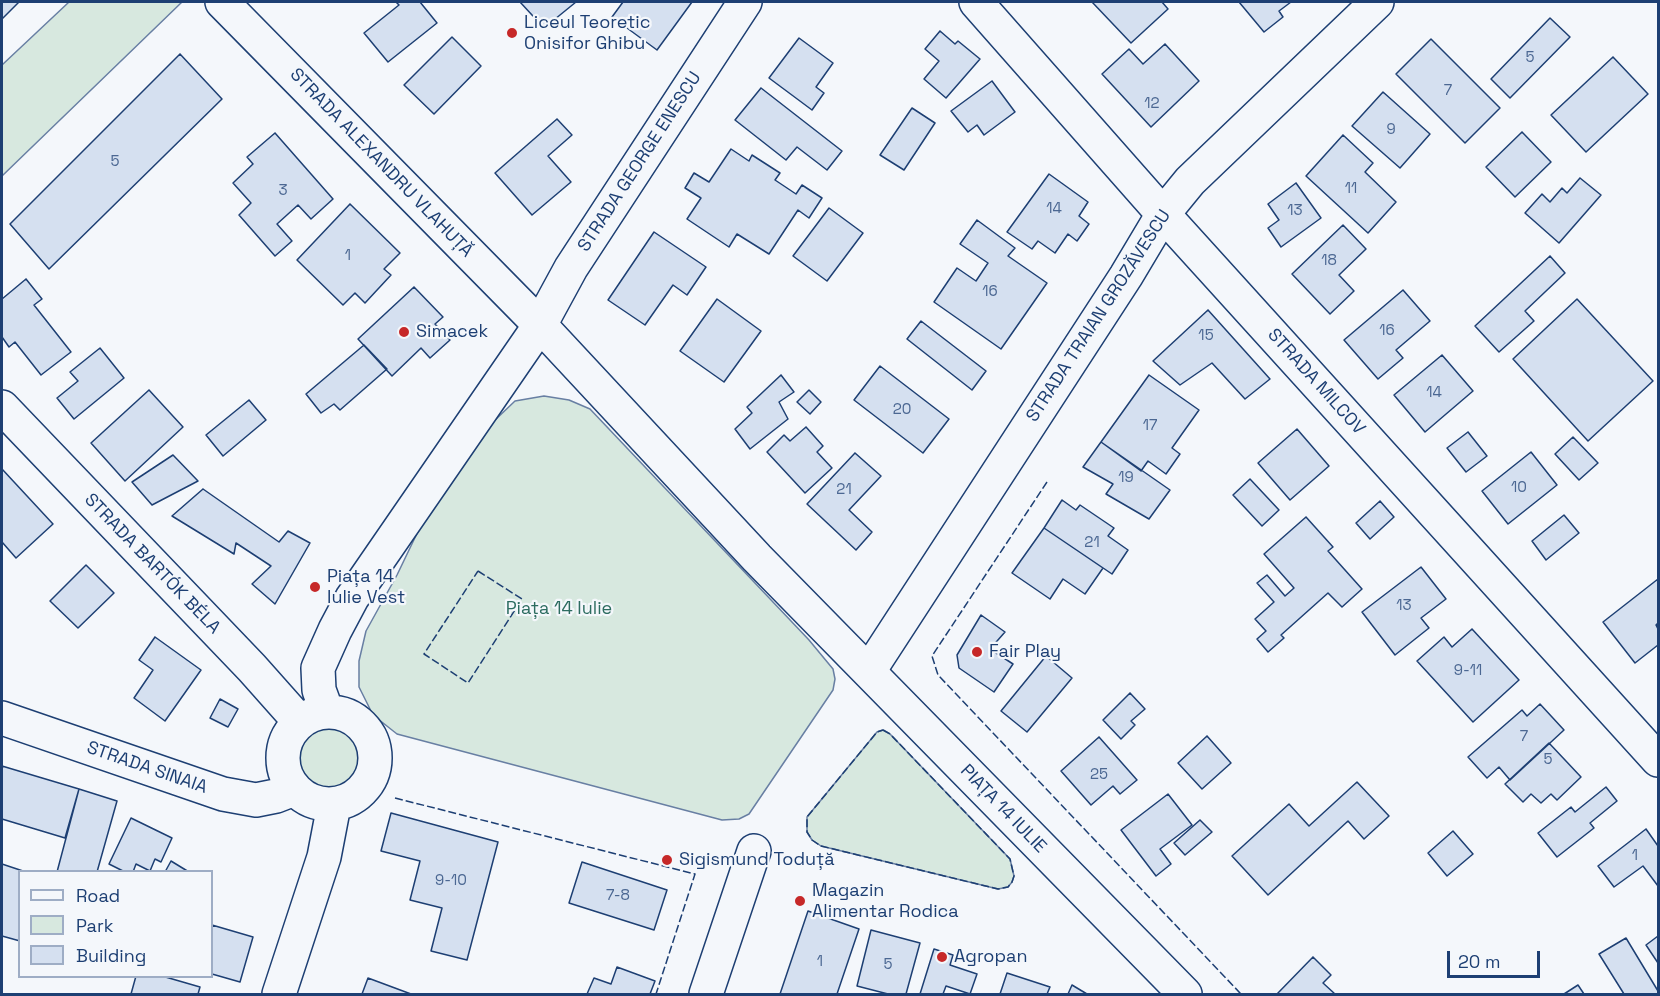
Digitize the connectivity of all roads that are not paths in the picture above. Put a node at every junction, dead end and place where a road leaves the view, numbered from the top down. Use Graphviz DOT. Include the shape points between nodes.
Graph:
graph roads {
  1 [pos="222,2"];
  2 [pos="745,2"];
  3 [pos="976,2"];
  4 [pos="1377,2"];
  5 [pos="1163,214"];
  6 [pos="540,325"];
  7 [pos="2,407"];
  8 [pos="869,671"];
  9 [pos="314,717"];
  10 [pos="2,718"];
  11 [pos="1659,760"];
  12 [pos="294,789"];
  13 [pos="334,805"];
  14 [pos="754,851"];
  15 [pos="279,994"];
  16 [pos="706,994"];
  17 [pos="1185,994"];
  1 -- 6 [label="street, STRADA ALEXANDRU VLAHUȚĂ"];
  2 -- 6 [label="street, STRADA GEORGE ENESCU" via="571,268"];
  3 -- 5 [label="street, STRADA MILCOV"];
  4 -- 5 [label="street, STRADA TRAIAN GROZĂVESCU" via="1190,181"];
  5 -- 8 [label="street, STRADA TRAIAN GROZĂVESCU"];
  5 -- 11 [label="street, STRADA MILCOV"];
  6 -- 8 [label="street, PIAȚA 14 IULIE" via="757,558"];
  6 -- 9 [label="street" via="352,598 318,668"];
  7 -- 9 [label="street, STRADA BARTÓK BÉLA" via="252,668"];
  8 -- 17 [label="street, PIAȚA 14 IULIE"];
  9 -- 12 [label="street" via="290,733 285,747 283,762"];
  9 -- 13 [label="street" via="341,713 366,729 373,741 374,769 365,788 348,801"];
  10 -- 12 [label="street, STRADA SINAIA" via="224,794 256,800"];
  12 -- 13 [label="street" via="305,798"];
  13 -- 15 [label="street" via="319,873"];
  14 -- 16 [label="street"];
}
